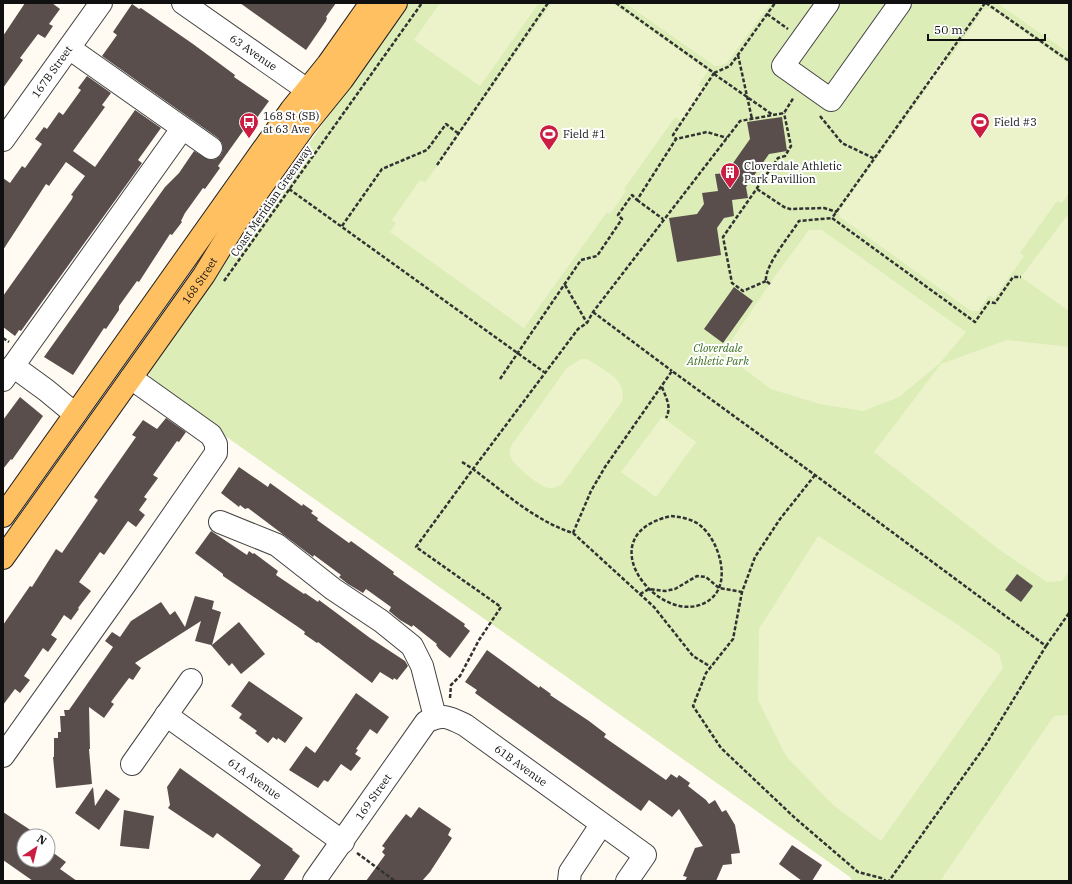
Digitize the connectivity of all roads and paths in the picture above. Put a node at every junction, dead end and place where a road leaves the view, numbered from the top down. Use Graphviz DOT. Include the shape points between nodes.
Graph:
graph roads {
  1 [pos="100,3"];
  2 [pos="183,3"];
  3 [pos="371,3"];
  4 [pos="396,3"];
  5 [pos="422,3"];
  6 [pos="548,3"];
  7 [pos="616,3"];
  8 [pos="775,3"];
  9 [pos="828,3"];
  10 [pos="900,3"];
  11 [pos="986,3"];
  12 [pos="767,14"];
  13 [pos="802,39"];
  14 [pos="69,48"];
  15 [pos="738,55"];
  16 [pos="1069,61"];
  17 [pos="714,73"];
  18 [pos="800,93"];
  19 [pos="316,96"];
  20 [pos="748,98"];
  21 [pos="784,113"];
  22 [pos="818,113"];
  23 [pos="773,115"];
  24 [pos="752,119"];
  25 [pos="182,129"];
  26 [pos="459,134"];
  27 [pos="727,138"];
  28 [pos="676,139"];
  29 [pos="3,140"];
  30 [pos="211,148"];
  31 [pos="875,159"];
  32 [pos="437,165"];
  33 [pos="289,189"];
  34 [pos="757,189"];
  35 [pos="637,200"];
  36 [pos="837,212"];
  37 [pos="832,218"];
  38 [pos="663,219"];
  39 [pos="342,226"];
  40 [pos="1021,277"];
  41 [pos="766,281"];
  42 [pos="770,284"];
  43 [pos="565,285"];
  44 [pos="220,286"];
  45 [pos="593,312"];
  46 [pos="587,323"];
  47 [pos="518,352"];
  48 [pos="672,371"];
  49 [pos="544,372"];
  50 [pos="8,373"];
  51 [pos="131,378"];
  52 [pos="500,379"];
  53 [pos="661,386"];
  54 [pos="75,414"];
  55 [pos="666,418"];
  56 [pos="462,462"];
  57 [pos="472,469"];
  58 [pos="815,475"];
  59 [pos="3,516"];
  60 [pos="220,522"];
  61 [pos="573,533"];
  62 [pos="3,558"];
  63 [pos="719,588"];
  64 [pos="649,589"];
  65 [pos="742,592"];
  66 [pos="640,594"];
  67 [pos="1069,614"];
  68 [pos="1046,646"];
  69 [pos="711,667"];
  70 [pos="191,680"];
  71 [pos="443,710"];
  72 [pos="166,715"];
  73 [pos="3,756"];
  74 [pos="132,764"];
  75 [pos="602,825"];
  76 [pos="342,842"];
  77 [pos="314,881"];
  78 [pos="395,881"];
  79 [pos="569,881"];
  80 [pos="627,881"];
  81 [pos="886,881"];
  82 [pos="889,881"];
  1 -- 14 [label="street, 167B Street"];
  2 -- 19 [label="street, 63 Avenue"];
  3 -- 19 [label="main road, 168 Street" via="328,64"];
  4 -- 19 [label="main road, 168 Street" via="342,80"];
  5 -- 33 [label="path, Coast Meridian Greenway"];
  6 -- 26 [label="path"];
  7 -- 17 [label="path"];
  8 -- 12 [label="path"];
  9 -- 13 [label="street"];
  10 -- 18 [label="street" via="830,100"];
  11 -- 16 [label="path"];
  11 -- 31 [label="path"];
  12 -- 13 [label="path"];
  12 -- 15 [label="path"];
  13 -- 18 [label="street" via="783,66"];
  14 -- 25 [label="street"];
  14 -- 29 [label="street, 167B Street"];
  15 -- 17 [label="path" via="730,66"];
  15 -- 20 [label="path"];
  17 -- 20 [label="path"];
  17 -- 28 [label="path" via="673,135"];
  18 -- 21 [label="path"];
  19 -- 51 [label="main road, 168 Street" via="304,127"];
  19 -- 54 [label="main road, 168 Street" via="291,110"];
  20 -- 23 [label="path"];
  20 -- 24 [label="path"];
  21 -- 23 [label="path"];
  21 -- 34 [label="path" via="791,146 785,156 778,158"];
  22 -- 31 [label="path" via="842,143"];
  23 -- 24 [label="path"];
  24 -- 27 [label="path" via="740,121"];
  25 -- 30 [label="street"];
  25 -- 50 [label="street"];
  26 -- 32 [label="path"];
  26 -- 39 [label="path" via="446,124 427,150 382,169"];
  27 -- 28 [label="path" via="707,132"];
  27 -- 38 [label="path"];
  28 -- 35 [label="path"];
  31 -- 36 [label="path"];
  33 -- 39 [label="path"];
  33 -- 44 [label="path, Coast Meridian Greenway"];
  34 -- 36 [label="path" via="790,209 824,208"];
  34 -- 41 [label="path" via="724,237 732,283 743,291"];
  35 -- 38 [label="path"];
  35 -- 43 [label="path" via="632,195 618,215 622,219 597,256 581,260"];
  36 -- 37 [label="path"];
  37 -- 40 [label="path" via="975,322 989,302 995,303 1012,277"];
  37 -- 41 [label="path" via="799,220 772,263 765,276"];
  38 -- 45 [label="path"];
  39 -- 47 [label="path"];
  41 -- 42 [label="path"];
  43 -- 46 [label="path"];
  43 -- 47 [label="path"];
  45 -- 46 [label="path"];
  45 -- 48 [label="path"];
  46 -- 49 [label="path" via="578,329"];
  47 -- 49 [label="path"];
  47 -- 52 [label="path"];
  48 -- 53 [label="path"];
  48 -- 58 [label="path"];
  49 -- 57 [label="path"];
  50 -- 54 [label="street" via="46,390"];
  51 -- 62 [label="main road, 168 Street"];
  51 -- 73 [label="street" via="211,435 216,444 216,453"];
  53 -- 55 [label="path" via="668,400 670,412"];
  53 -- 61 [label="path" via="605,467 591,491"];
  54 -- 59 [label="main road, 168 Street"];
  56 -- 57 [label="path"];
  57 -- 61 [label="path" via="542,519"];
  57 -- 71 [label="path" via="416,547 501,607 479,640 460,676 451,685"];
  58 -- 65 [label="path" via="766,538 755,557"];
  58 -- 68 [label="path"];
  60 -- 71 [label="street" via="276,545 333,589 382,621 412,646"];
  61 -- 66 [label="path"];
  63 -- 64 [label="path" via="706,577 697,576 675,589"];
  63 -- 64 [label="path" via="707,602 689,606 668,603"];
  63 -- 64 [label="path" via="722,573 708,534 702,526 690,520 671,516 651,522 632,540 630,548 634,568"];
  63 -- 65 [label="path"];
  64 -- 66 [label="path"];
  65 -- 69 [label="path" via="733,639"];
  66 -- 69 [label="path" via="669,624 693,656"];
  67 -- 68 [label="path"];
  68 -- 82 [label="path" via="985,746"];
  69 -- 81 [label="path" via="706,673 693,706 722,748 795,818 858,872"];
  70 -- 72 [label="street"];
  71 -- 75 [label="street, 61B Avenue" via="449,717 465,725"];
  71 -- 76 [label="street, 169 Street" via="418,731"];
  72 -- 74 [label="street"];
  72 -- 76 [label="street, 61A Avenue"];
  75 -- 79 [label="street" via="570,872"];
  75 -- 80 [label="street, 61B Avenue" via="645,855"];
  76 -- 77 [label="street, 169 Street"];
  76 -- 78 [label="path"];
}
